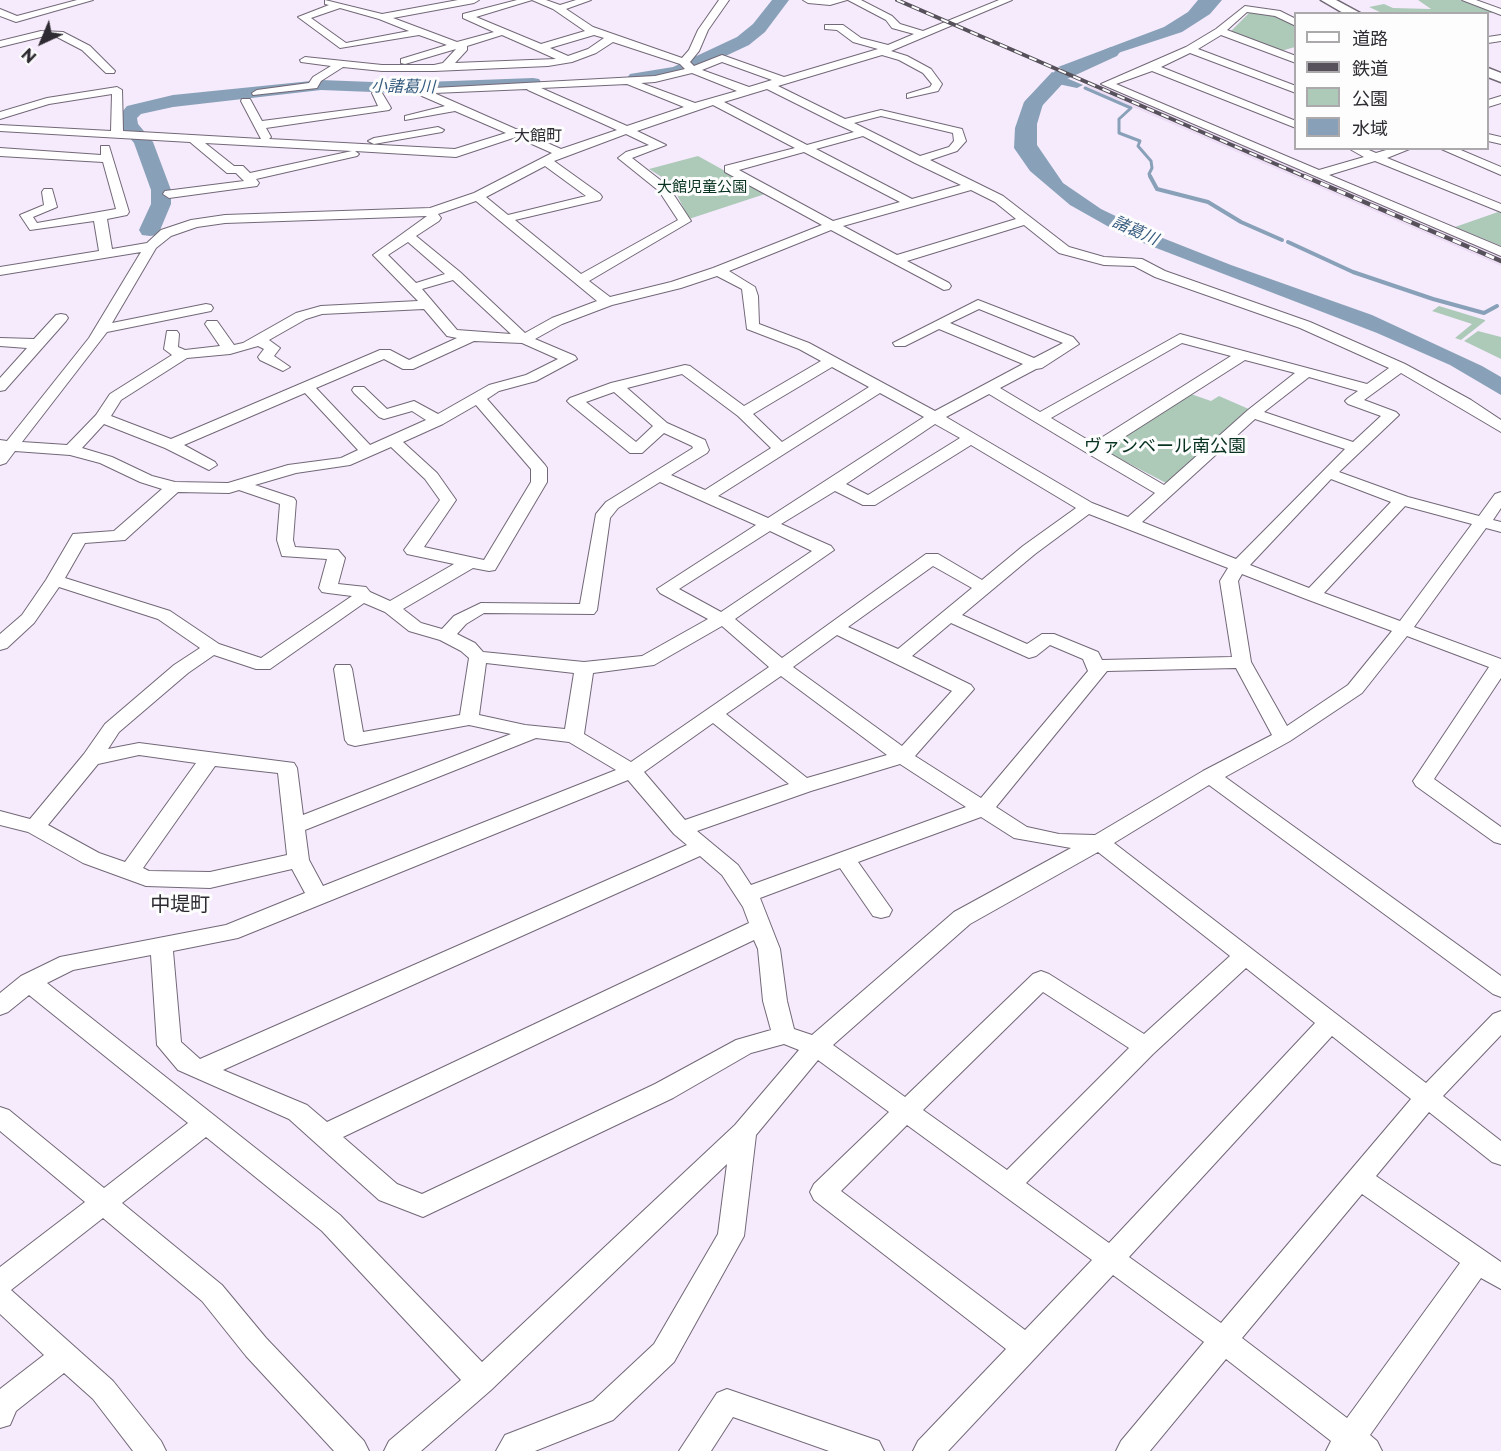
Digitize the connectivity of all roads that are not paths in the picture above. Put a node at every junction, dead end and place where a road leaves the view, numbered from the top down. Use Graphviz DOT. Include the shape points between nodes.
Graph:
graph roads {
  1 [pos="88,0"];
  2 [pos="321,0"];
  3 [pos="474,0"];
  4 [pos="528,0"];
  5 [pos="537,0"];
  6 [pos="586,0"];
  7 [pos="724,0"];
  8 [pos="808,0"];
  9 [pos="842,0"];
  10 [pos="853,0"];
  11 [pos="1007,0"];
  12 [pos="1327,0"];
  13 [pos="1342,0"];
  14 [pos="1467,0"];
  15 [pos="384,4"];
  16 [pos="340,5"];
  17 [pos="558,9"];
  18 [pos="363,11"];
  19 [pos="0,12"];
  20 [pos="1352,12"];
  21 [pos="1366,12"];
  22 [pos="1501,12"];
  23 [pos="382,17"];
  24 [pos="1294,22"];
  25 [pos="829,27"];
  26 [pos="595,31"];
  27 [pos="1220,31"];
  28 [pos="418,32"];
  29 [pos="503,32"];
  30 [pos="923,34"];
  31 [pos="612,38"];
  32 [pos="0,44"];
  33 [pos="457,47"];
  34 [pos="540,48"];
  35 [pos="1190,49"];
  36 [pos="885,50"];
  37 [pos="1294,59"];
  38 [pos="305,60"];
  39 [pos="568,60"];
  40 [pos="341,64"];
  41 [pos="446,66"];
  42 [pos="688,66"];
  43 [pos="1152,67"];
  44 [pos="382,68"];
  45 [pos="110,71"];
  46 [pos="626,81"];
  47 [pos="784,81"];
  48 [pos="768,85"];
  49 [pos="526,86"];
  50 [pos="1294,89"];
  51 [pos="748,91"];
  52 [pos="257,93"];
  53 [pos="377,93"];
  54 [pos="911,96"];
  55 [pos="246,101"];
  56 [pos="714,101"];
  57 [pos="458,107"];
  58 [pos="694,107"];
  59 [pos="0,116"];
  60 [pos="409,118"];
  61 [pos="843,123"];
  62 [pos="1294,124"];
  63 [pos="260,125"];
  64 [pos="0,128"];
  65 [pos="627,129"];
  66 [pos="438,130"];
  67 [pos="863,133"];
  68 [pos="102,134"];
  69 [pos="117,135"];
  70 [pos="515,135"];
  71 [pos="194,139"];
  72 [pos="267,142"];
  73 [pos="342,147"];
  74 [pos="806,148"];
  75 [pos="377,149"];
  76 [pos="1358,150"];
  77 [pos="1401,150"];
  78 [pos="1449,150"];
  79 [pos="1,153"];
  80 [pos="561,153"];
  81 [pos="1376,158"];
  82 [pos="108,159"];
  83 [pos="919,159"];
  84 [pos="546,161"];
  85 [pos="1501,171"];
  86 [pos="1319,174"];
  87 [pos="247,177"];
  88 [pos="972,186"];
  89 [pos="48,192"];
  90 [pos="169,195"];
  91 [pos="478,196"];
  92 [pos="911,203"];
  93 [pos="1501,208"];
  94 [pos="431,212"];
  95 [pos="100,216"];
  96 [pos="506,219"];
  97 [pos="1026,220"];
  98 [pos="832,225"];
  99 [pos="408,236"];
  100 [pos="151,246"];
  101 [pos="1501,252"];
  102 [pos="106,254"];
  103 [pos="896,260"];
  104 [pos="0,272"];
  105 [pos="718,272"];
  106 [pos="455,275"];
  107 [pos="581,280"];
  108 [pos="944,286"];
  109 [pos="413,288"];
  110 [pos="607,302"];
  111 [pos="427,304"];
  112 [pos="206,308"];
  113 [pos="61,318"];
  114 [pos="212,324"];
  115 [pos="939,324"];
  116 [pos="102,329"];
  117 [pos="172,334"];
  118 [pos="472,337"];
  119 [pos="524,339"];
  120 [pos="257,340"];
  121 [pos="0,342"];
  122 [pos="900,343"];
  123 [pos="39,344"];
  124 [pos="230,350"];
  125 [pos="183,354"];
  126 [pos="1244,354"];
  127 [pos="832,361"];
  128 [pos="1037,364"];
  129 [pos="283,367"];
  130 [pos="1400,367"];
  131 [pos="1306,372"];
  132 [pos="616,386"];
  133 [pos="0,387"];
  134 [pos="307,387"];
  135 [pos="880,387"];
  136 [pos="989,388"];
  137 [pos="1369,389"];
  138 [pos="359,390"];
  139 [pos="478,398"];
  140 [pos="743,413"];
  141 [pos="1253,413"];
  142 [pos="935,417"];
  143 [pos="102,418"];
  144 [pos="1040,418"];
  145 [pos="438,422"];
  146 [pos="662,426"];
  147 [pos="1501,427"];
  148 [pos="971,438"];
  149 [pos="393,441"];
  150 [pos="6,445"];
  151 [pos="171,445"];
  152 [pos="1356,448"];
  153 [pos="781,449"];
  154 [pos="71,450"];
  155 [pos="1093,450"];
  156 [pos="367,451"];
  157 [pos="0,460"];
  158 [pos="209,465"];
  159 [pos="1328,473"];
  160 [pos="660,476"];
  161 [pos="834,484"];
  162 [pos="242,486"];
  163 [pos="174,487"];
  164 [pos="1165,492"];
  165 [pos="705,497"];
  166 [pos="1501,497"];
  167 [pos="1402,500"];
  168 [pos="1088,507"];
  169 [pos="1130,524"];
  170 [pos="1492,524"];
  171 [pos="769,525"];
  172 [pos="470,562"];
  173 [pos="1238,567"];
  174 [pos="55,580"];
  175 [pos="984,588"];
  176 [pos="1312,595"];
  177 [pos="363,596"];
  178 [pos="391,608"];
  179 [pos="950,616"];
  180 [pos="722,619"];
  181 [pos="835,628"];
  182 [pos="1403,629"];
  183 [pos="446,636"];
  184 [pos="0,644"];
  185 [pos="212,648"];
  186 [pos="478,657"];
  187 [pos="900,657"];
  188 [pos="1242,662"];
  189 [pos="1501,665"];
  190 [pos="1095,666"];
  191 [pos="781,667"];
  192 [pos="343,669"];
  193 [pos="584,669"];
  194 [pos="714,714"];
  195 [pos="469,719"];
  196 [pos="537,731"];
  197 [pos="574,736"];
  198 [pos="1283,737"];
  199 [pos="903,757"];
  200 [pos="91,759"];
  201 [pos="210,759"];
  202 [pos="632,771"];
  203 [pos="1210,776"];
  204 [pos="804,786"];
  205 [pos="984,808"];
  206 [pos="0,818"];
  207 [pos="35,826"];
  208 [pos="294,826"];
  209 [pos="681,830"];
  210 [pos="1501,837"];
  211 [pos="1099,842"];
  212 [pos="702,847"];
  213 [pos="845,859"];
  214 [pos="298,860"];
  215 [pos="130,872"];
  216 [pos="746,895"];
  217 [pos="317,896"];
  218 [pos="881,910"];
  219 [pos="761,927"];
  220 [pos="160,944"];
  221 [pos="1245,956"];
  222 [pos="29,982"];
  223 [pos="1501,988"];
  224 [pos="0,1006"];
  225 [pos="1501,1020"];
  226 [pos="1330,1023"];
  227 [pos="784,1035"];
  228 [pos="816,1046"];
  229 [pos="1145,1047"];
  230 [pos="199,1070"];
  231 [pos="1427,1097"];
  232 [pos="906,1111"];
  233 [pos="0,1117"];
  234 [pos="206,1123"];
  235 [pos="744,1132"];
  236 [pos="324,1135"];
  237 [pos="1501,1155"];
  238 [pos="1359,1178"];
  239 [pos="1008,1185"];
  240 [pos="104,1203"];
  241 [pos="1111,1259"];
  242 [pos="1477,1262"];
  243 [pos="1501,1277"];
  244 [pos="0,1283"];
  245 [pos="0,1297"];
  246 [pos="1223,1340"];
  247 [pos="1026,1348"];
  248 [pos="66,1355"];
  249 [pos="482,1381"];
  250 [pos="0,1415"];
  251 [pos="1353,1447"];
  252 [pos="151,1451"];
  253 [pos="354,1451"];
  254 [pos="399,1451"];
  255 [pos="511,1451"];
  256 [pos="694,1451"];
  257 [pos="869,1451"];
  258 [pos="928,1451"];
  259 [pos="1131,1451"];
  1 -- 19 [label="street" via="16,19"];
  2 -- 16 [label="street"];
  3 -- 23 [label="street"];
  4 -- 29 [label="street" via="466,16"];
  5 -- 17 [label="street"];
  6 -- 17 [label="street"];
  7 -- 42 [label="street" via="703,30"];
  8 -- 9 [label="street"];
  10 -- 30 [label="street" via="889,18 896,26"];
  11 -- 30 [label="street"];
  12 -- 20 [label="main road"];
  13 -- 21 [label="main road"];
  14 -- 22 [label="street"];
  15 -- 18 [label="street"];
  16 -- 18 [label="street"];
  16 -- 28 [label="street" via="303,17 344,46"];
  17 -- 26 [label="street"];
  18 -- 23 [label="street"];
  23 -- 28 [label="street"];
  24 -- 27 [label="street" via="1277,13 1245,9"];
  25 -- 36 [label="street" via="838,27 857,40"];
  26 -- 31 [label="street"];
  26 -- 34 [label="street"];
  27 -- 35 [label="street"];
  27 -- 37 [label="street"];
  28 -- 33 [label="street"];
  29 -- 33 [label="street"];
  29 -- 34 [label="street"];
  30 -- 36 [label="street"];
  31 -- 39 [label="street"];
  31 -- 42 [label="street"];
  32 -- 45 [label="street" via="41,34 59,34 86,48"];
  33 -- 41 [label="street" via="463,48"];
  33 -- 44 [label="street"];
  34 -- 39 [label="street"];
  35 -- 43 [label="street"];
  35 -- 50 [label="street"];
  36 -- 47 [label="street"];
  36 -- 54 [label="street" via="927,71 937,84"];
  38 -- 40 [label="street"];
  39 -- 41 [label="street"];
  40 -- 44 [label="street"];
  40 -- 52 [label="street" via="316,79 313,86"];
  41 -- 44 [label="street"];
  42 -- 46 [label="street" via="655,79"];
  42 -- 47 [label="street" via="722,58"];
  42 -- 51 [label="street"];
  43 -- 62 [label="street"];
  43 -- 86 [label="street" via="1106,84"];
  46 -- 49 [label="street"];
  46 -- 58 [label="street"];
  47 -- 48 [label="street"];
  48 -- 51 [label="street"];
  48 -- 61 [label="street"];
  49 -- 57 [label="street" via="419,91"];
  49 -- 65 [label="street"];
  51 -- 56 [label="street"];
  53 -- 63 [label="street" via="386,108 316,104"];
  55 -- 63 [label="street"];
  56 -- 58 [label="street"];
  56 -- 74 [label="street"];
  57 -- 60 [label="street"];
  57 -- 70 [label="street"];
  58 -- 65 [label="street"];
  59 -- 69 [label="street" via="47,101 117,90"];
  61 -- 67 [label="street"];
  61 -- 83 [label="street" via="881,113 958,131 960,141 953,149"];
  63 -- 72 [label="street"];
  64 -- 68 [label="street"];
  65 -- 80 [label="street"];
  65 -- 107 [label="street" via="660,146 624,159 664,189 686,221"];
  66 -- 73 [label="street"];
  67 -- 74 [label="street"];
  67 -- 83 [label="street"];
  68 -- 69 [label="street"];
  68 -- 82 [label="street"];
  69 -- 71 [label="street"];
  70 -- 75 [label="street" via="456,153"];
  70 -- 80 [label="street"];
  71 -- 72 [label="street"];
  71 -- 87 [label="street" via="231,170 239,169"];
  72 -- 73 [label="street"];
  73 -- 75 [label="street"];
  74 -- 92 [label="street"];
  74 -- 98 [label="street" via="729,169"];
  75 -- 87 [label="street"];
  76 -- 81 [label="street"];
  77 -- 81 [label="street"];
  78 -- 85 [label="street"];
  79 -- 82 [label="street"];
  80 -- 84 [label="street"];
  81 -- 86 [label="street"];
  81 -- 93 [label="street"];
  82 -- 95 [label="street" via="123,212"];
  83 -- 88 [label="street"];
  84 -- 91 [label="street"];
  84 -- 96 [label="street" via="596,197"];
  86 -- 101 [label="street"];
  87 -- 90 [label="street" via="254,183"];
  88 -- 92 [label="street"];
  88 -- 97 [label="street" via="999,199"];
  89 -- 95 [label="street" via="51,207 26,215 34,226"];
  91 -- 94 [label="street"];
  91 -- 96 [label="street"];
  92 -- 98 [label="street"];
  94 -- 99 [label="street" via="435,218"];
  94 -- 100 [label="street" via="215,220 166,233"];
  95 -- 102 [label="street"];
  96 -- 107 [label="street"];
  97 -- 103 [label="street"];
  97 -- 130 [label="street" via="1064,250 1104,261 1137,262 1160,274 1305,325"];
  98 -- 103 [label="street"];
  98 -- 105 [label="street"];
  99 -- 106 [label="street"];
  99 -- 109 [label="street" via="380,255"];
  100 -- 102 [label="street"];
  100 -- 116 [label="street"];
  102 -- 104 [label="street"];
  103 -- 108 [label="street"];
  105 -- 110 [label="street"];
  105 -- 127 [label="street" via="748,287 752,326"];
  106 -- 109 [label="street"];
  106 -- 119 [label="street"];
  107 -- 110 [label="street"];
  109 -- 111 [label="street"];
  110 -- 119 [label="street" via="557,321"];
  111 -- 118 [label="street" via="452,333"];
  111 -- 120 [label="street" via="321,310 301,316"];
  112 -- 116 [label="street"];
  113 -- 123 [label="street"];
  114 -- 124 [label="street"];
  115 -- 122 [label="street"];
  115 -- 128 [label="street"];
  115 -- 128 [label="street" via="978,304 1072,344"];
  116 -- 150 [label="street"];
  117 -- 125 [label="street" via="171,349"];
  118 -- 119 [label="street"];
  118 -- 134 [label="street" via="408,366 385,353"];
  119 -- 139 [label="street" via="570,359"];
  120 -- 124 [label="street"];
  120 -- 129 [label="street" via="273,348 265,357"];
  121 -- 123 [label="street"];
  123 -- 133 [label="street"];
  124 -- 125 [label="street"];
  125 -- 143 [label="street" via="115,397"];
  126 -- 131 [label="street"];
  126 -- 144 [label="street" via="1180,338"];
  126 -- 155 [label="street"];
  127 -- 135 [label="street"];
  127 -- 140 [label="street"];
  128 -- 136 [label="street"];
  130 -- 137 [label="street"];
  130 -- 147 [label="street" via="1467,403"];
  131 -- 137 [label="street"];
  131 -- 141 [label="street"];
  132 -- 140 [label="street" via="685,369"];
  132 -- 146 [label="street"];
  132 -- 146 [label="street" via="576,401 636,450"];
  134 -- 151 [label="street"];
  134 -- 156 [label="street"];
  135 -- 142 [label="street"];
  135 -- 153 [label="street"];
  136 -- 142 [label="street"];
  136 -- 144 [label="street"];
  137 -- 152 [label="street" via="1353,401 1391,415"];
  138 -- 145 [label="street" via="384,414 414,406"];
  139 -- 145 [label="street"];
  139 -- 172 [label="street" via="540,468 539,482 489,566"];
  140 -- 153 [label="street"];
  141 -- 152 [label="street"];
  141 -- 164 [label="street"];
  142 -- 148 [label="street"];
  142 -- 161 [label="street"];
  143 -- 151 [label="street"];
  143 -- 154 [label="street"];
  144 -- 155 [label="street"];
  145 -- 149 [label="street"];
  146 -- 160 [label="street" via="699,443 701,450"];
  148 -- 161 [label="street" via="869,502"];
  148 -- 168 [label="street"];
  149 -- 156 [label="street"];
  149 -- 172 [label="street" via="431,476 448,500 413,549"];
  150 -- 154 [label="street"];
  150 -- 157 [label="street"];
  151 -- 158 [label="street"];
  152 -- 159 [label="street"];
  153 -- 165 [label="street"];
  154 -- 163 [label="street"];
  155 -- 164 [label="street"];
  156 -- 162 [label="street" via="344,462 294,468"];
  159 -- 167 [label="street"];
  159 -- 173 [label="street"];
  160 -- 165 [label="street"];
  160 -- 183 [label="street" via="612,505 602,518 588,610 481,608 460,620"];
  161 -- 171 [label="street"];
  162 -- 163 [label="street"];
  162 -- 177 [label="street" via="288,501 288,552 332,554 336,558 328,588 360,591"];
  163 -- 174 [label="street" via="119,536 79,538"];
  164 -- 169 [label="street"];
  165 -- 171 [label="street"];
  166 -- 170 [label="street"];
  167 -- 170 [label="street"];
  167 -- 176 [label="street"];
  168 -- 169 [label="street"];
  168 -- 175 [label="street"];
  169 -- 173 [label="street"];
  170 -- 182 [label="street"];
  171 -- 180 [label="street" via="666,589"];
  171 -- 180 [label="street" via="825,550"];
  172 -- 178 [label="street"];
  173 -- 176 [label="street"];
  173 -- 188 [label="street" via="1229,581"];
  174 -- 184 [label="street" via="28,619"];
  174 -- 185 [label="street" via="164,615"];
  175 -- 179 [label="street"];
  175 -- 181 [label="street" via="932,558"];
  176 -- 182 [label="street"];
  177 -- 178 [label="street"];
  177 -- 185 [label="street" via="262,665"];
  178 -- 183 [label="street" via="415,627"];
  179 -- 187 [label="street"];
  179 -- 190 [label="street" via="1029,652 1048,639 1091,656"];
  180 -- 191 [label="street"];
  180 -- 193 [label="street" via="647,662"];
  181 -- 187 [label="street"];
  181 -- 191 [label="street"];
  182 -- 189 [label="street"];
  182 -- 198 [label="street" via="1355,689"];
  183 -- 186 [label="street"];
  185 -- 200 [label="street" via="139,703 112,728"];
  186 -- 193 [label="street"];
  186 -- 195 [label="street"];
  187 -- 199 [label="street" via="964,689"];
  188 -- 190 [label="street"];
  188 -- 198 [label="street"];
  189 -- 210 [label="street" via="1423,781"];
  190 -- 205 [label="street" via="1098,672"];
  191 -- 194 [label="street"];
  191 -- 199 [label="street"];
  192 -- 195 [label="street" via="355,740"];
  193 -- 197 [label="street"];
  194 -- 202 [label="street"];
  194 -- 204 [label="street"];
  195 -- 196 [label="street"];
  196 -- 197 [label="street"];
  196 -- 208 [label="street"];
  197 -- 202 [label="street"];
  198 -- 203 [label="street"];
  199 -- 204 [label="street"];
  199 -- 205 [label="street"];
  200 -- 201 [label="street" via="139,749"];
  200 -- 207 [label="street"];
  201 -- 208 [label="street" via="287,768"];
  201 -- 215 [label="street"];
  202 -- 209 [label="street"];
  202 -- 217 [label="street"];
  203 -- 211 [label="street"];
  203 -- 223 [label="street"];
  204 -- 209 [label="street"];
  205 -- 211 [label="street" via="1021,833 1059,841"];
  205 -- 213 [label="street"];
  206 -- 207 [label="street"];
  207 -- 215 [label="street" via="91,858"];
  208 -- 214 [label="street"];
  209 -- 212 [label="street"];
  211 -- 221 [label="street"];
  211 -- 228 [label="street" via="962,918"];
  212 -- 216 [label="street" via="729,870"];
  212 -- 230 [label="street"];
  213 -- 216 [label="street"];
  213 -- 218 [label="street"];
  214 -- 215 [label="street" via="210,880 146,878"];
  214 -- 217 [label="street"];
  216 -- 219 [label="street"];
  217 -- 220 [label="street" via="230,932"];
  219 -- 227 [label="street" via="769,950"];
  219 -- 236 [label="street"];
  220 -- 222 [label="street" via="68,963"];
  220 -- 230 [label="street" via="169,1045"];
  221 -- 226 [label="street"];
  221 -- 229 [label="street"];
  222 -- 224 [label="street"];
  222 -- 234 [label="street"];
  225 -- 231 [label="street"];
  226 -- 231 [label="street"];
  226 -- 241 [label="street"];
  227 -- 228 [label="street"];
  227 -- 236 [label="street" via="744,1046 664,1091 423,1206 388,1192"];
  228 -- 232 [label="street"];
  228 -- 235 [label="street"];
  229 -- 232 [label="street" via="1041,981"];
  229 -- 239 [label="street"];
  230 -- 236 [label="street" via="298,1112"];
  231 -- 237 [label="street"];
  231 -- 238 [label="street"];
  232 -- 239 [label="street"];
  232 -- 247 [label="street" via="823,1192"];
  233 -- 240 [label="street"];
  234 -- 240 [label="street"];
  234 -- 249 [label="street" via="331,1223"];
  235 -- 249 [label="street"];
  235 -- 255 [label="street" via="731,1236 664,1353 603,1410 515,1444"];
  238 -- 242 [label="street"];
  238 -- 246 [label="street"];
  239 -- 241 [label="street"];
  240 -- 244 [label="street"];
  240 -- 253 [label="street" via="212,1293 256,1347"];
  241 -- 246 [label="street"];
  241 -- 247 [label="street"];
  242 -- 243 [label="street"];
  242 -- 251 [label="street"];
  245 -- 248 [label="street"];
  246 -- 251 [label="street"];
  246 -- 259 [label="street"];
  247 -- 258 [label="street"];
  248 -- 250 [label="street" via="6,1402"];
  248 -- 252 [label="street" via="103,1390"];
  249 -- 254 [label="street"];
  256 -- 257 [label="street" via="727,1402"];
}
